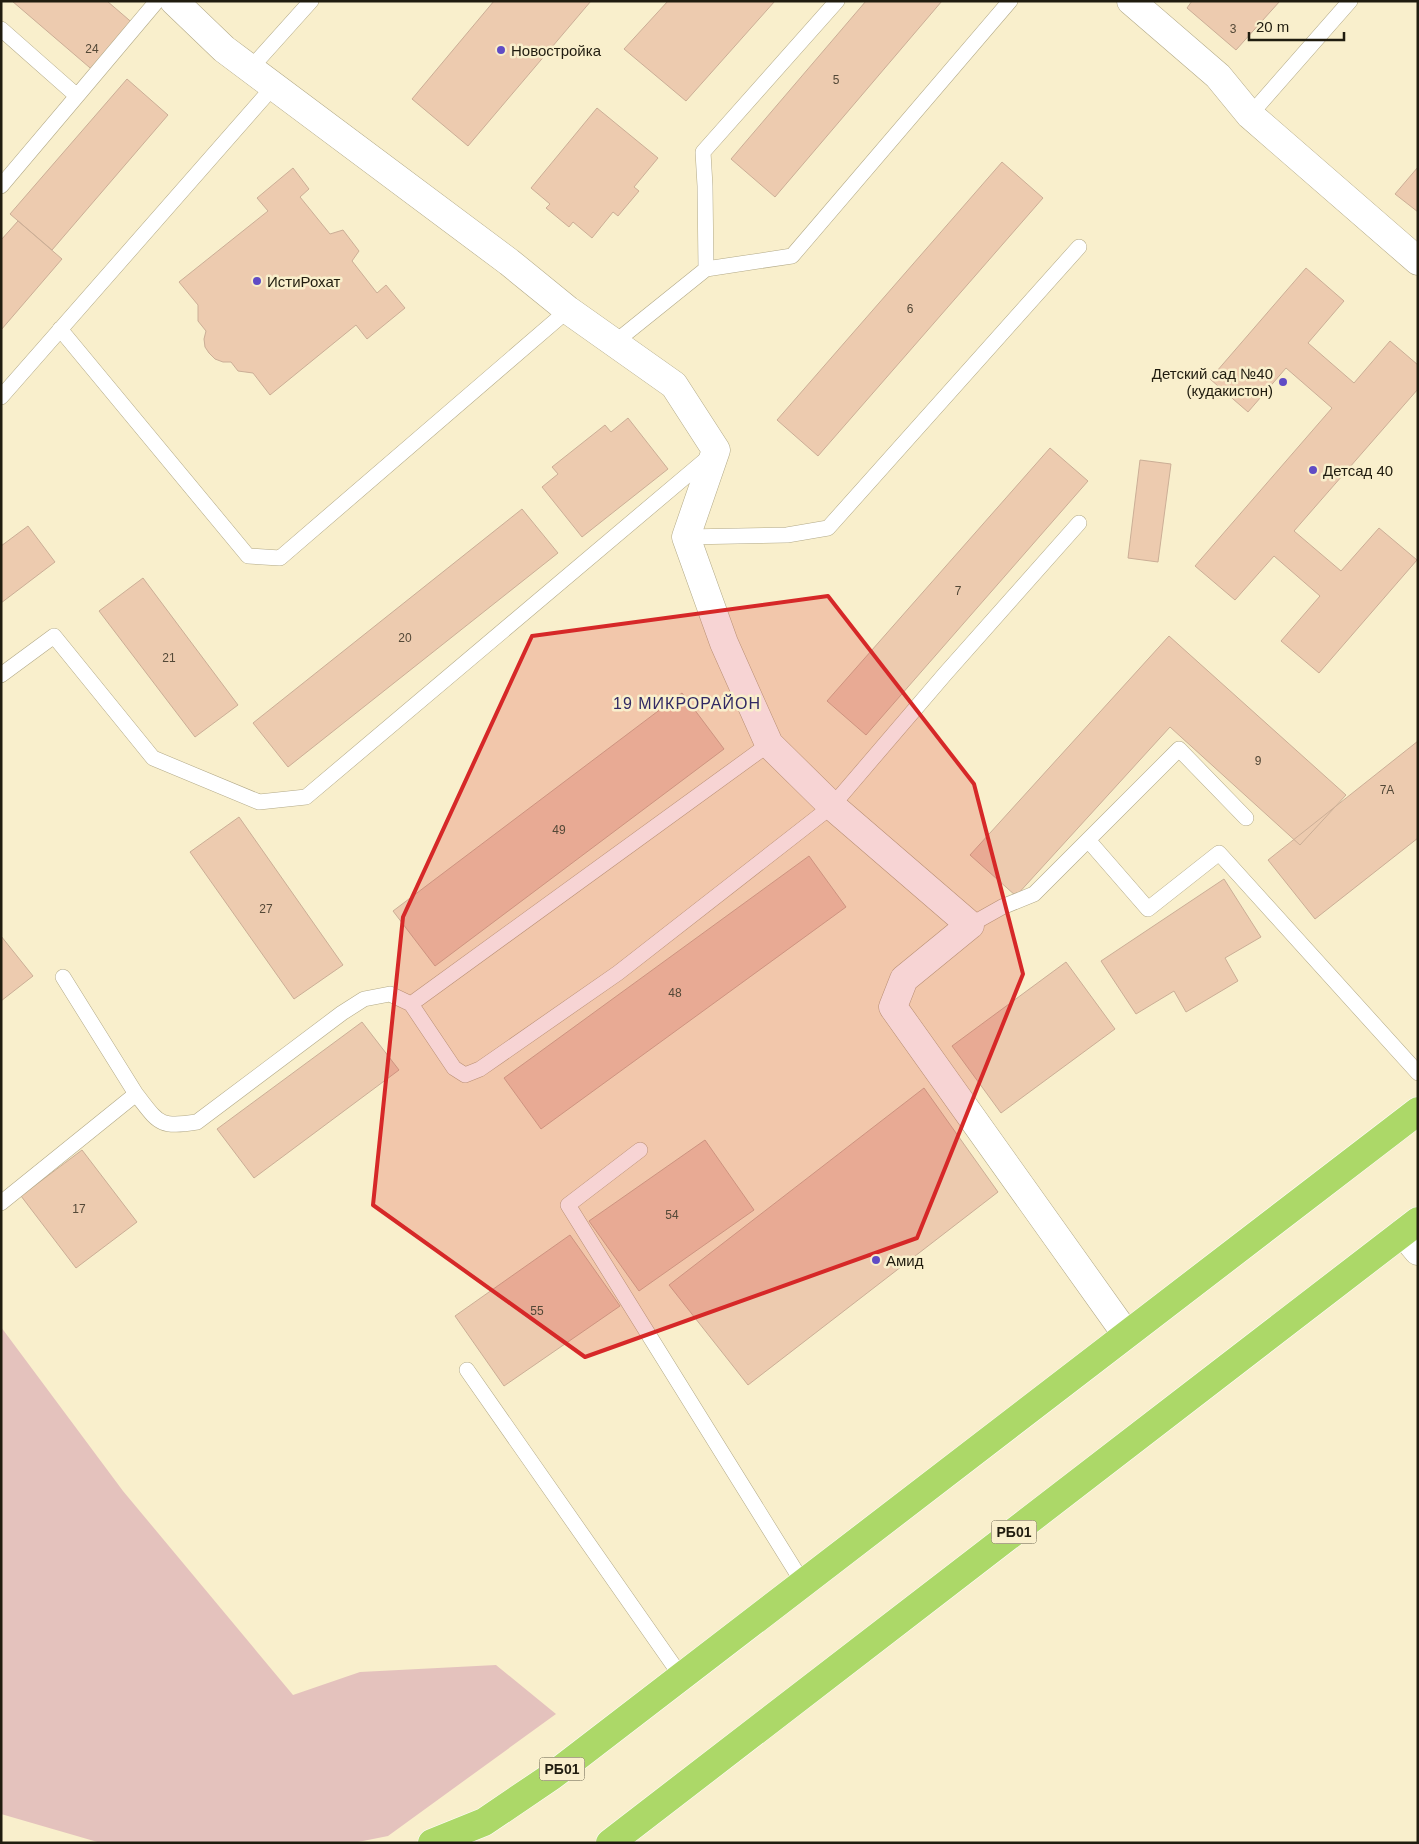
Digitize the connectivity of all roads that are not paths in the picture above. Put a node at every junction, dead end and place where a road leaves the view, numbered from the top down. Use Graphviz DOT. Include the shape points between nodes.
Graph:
graph roads {
  1 [pos="157,1"];
  2 [pos="174,1"];
  3 [pos="311,1"];
  4 [pos="837,1"];
  5 [pos="1010,1"];
  6 [pos="1131,1"];
  7 [pos="1350,1"];
  8 [pos="1,29"];
  9 [pos="250,69"];
  10 [pos="273,87"];
  11 [pos="77,96"];
  12 [pos="1250,114"];
  13 [pos="1,186"];
  14 [pos="1079,247"];
  15 [pos="1418,261"];
  16 [pos="706,269"];
  17 [pos="568,310"];
  18 [pos="60,330"];
  19 [pos="614,343"];
  20 [pos="1,397"];
  21 [pos="716,450"];
  22 [pos="1079,523"];
  23 [pos="686,537"];
  24 [pos="1,675"];
  25 [pos="769,744"];
  26 [pos="832,806"];
  27 [pos="1246,818"];
  28 [pos="1088,840"];
  29 [pos="970,925"];
  30 [pos="64,976"];
  31 [pos="411,1004"];
  32 [pos="1418,1073"];
  33 [pos="136,1094"];
  34 [pos="1418,1111"];
  35 [pos="640,1150"];
  36 [pos="1,1203"];
  37 [pos="1413,1235"];
  38 [pos="1126,1334"];
  39 [pos="468,1370"];
  40 [pos="803,1583"];
  41 [pos="681,1676"];
  42 [pos="432,1843"];
  43 [pos="610,1843"];
  1 -- 11 [label="lane"];
  2 -- 9 [label="street"];
  3 -- 9 [label="lane"];
  4 -- 16 [label="lane" via="703,152"];
  5 -- 16 [label="lane" via="792,256"];
  6 -- 12 [label="street" via="1218,76"];
  7 -- 12 [label="lane"];
  8 -- 11 [label="lane"];
  9 -- 10 [label="street"];
  10 -- 17 [label="street" via="509,262"];
  10 -- 18 [label="lane"];
  11 -- 13 [label="lane"];
  12 -- 15 [label="street"];
  14 -- 23 [label="lane" via="828,528 786,535"];
  16 -- 19 [label="lane"];
  17 -- 18 [label="lane" via="280,558 248,556"];
  17 -- 19 [label="street"];
  18 -- 20 [label="lane"];
  19 -- 21 [label="street" via="674,385"];
  21 -- 23 [label="street"];
  21 -- 24 [label="lane" via="306,797 259,802 153,758 54,636"];
  22 -- 26 [label="lane"];
  23 -- 25 [label="street" via="724,643"];
  25 -- 26 [label="street"];
  25 -- 31 [label="lane"];
  26 -- 29 [label="street"];
  26 -- 31 [label="lane" via="625,967 480,1069 465,1075 454,1068"];
  27 -- 28 [label="lane" via="1179,748"];
  28 -- 29 [label="lane" via="1034,894"];
  28 -- 32 [label="lane" via="1148,910 1218,853"];
  29 -- 38 [label="street" via="904,979 893,1007"];
  30 -- 33 [label="lane"];
  31 -- 33 [label="lane" via="390,994 364,999 197,1122 174,1126 157,1120"];
  33 -- 36 [label="lane"];
  34 -- 38 [label="highway, РБ01"];
  35 -- 40 [label="lane" via="568,1204"];
  37 -- 43 [label="highway, РБ01"];
  38 -- 40 [label="highway, РБ01"];
  39 -- 41 [label="lane"];
  40 -- 41 [label="highway, РБ01"];
  41 -- 42 [label="highway, РБ01" via="552,1776 484,1822"];
}
